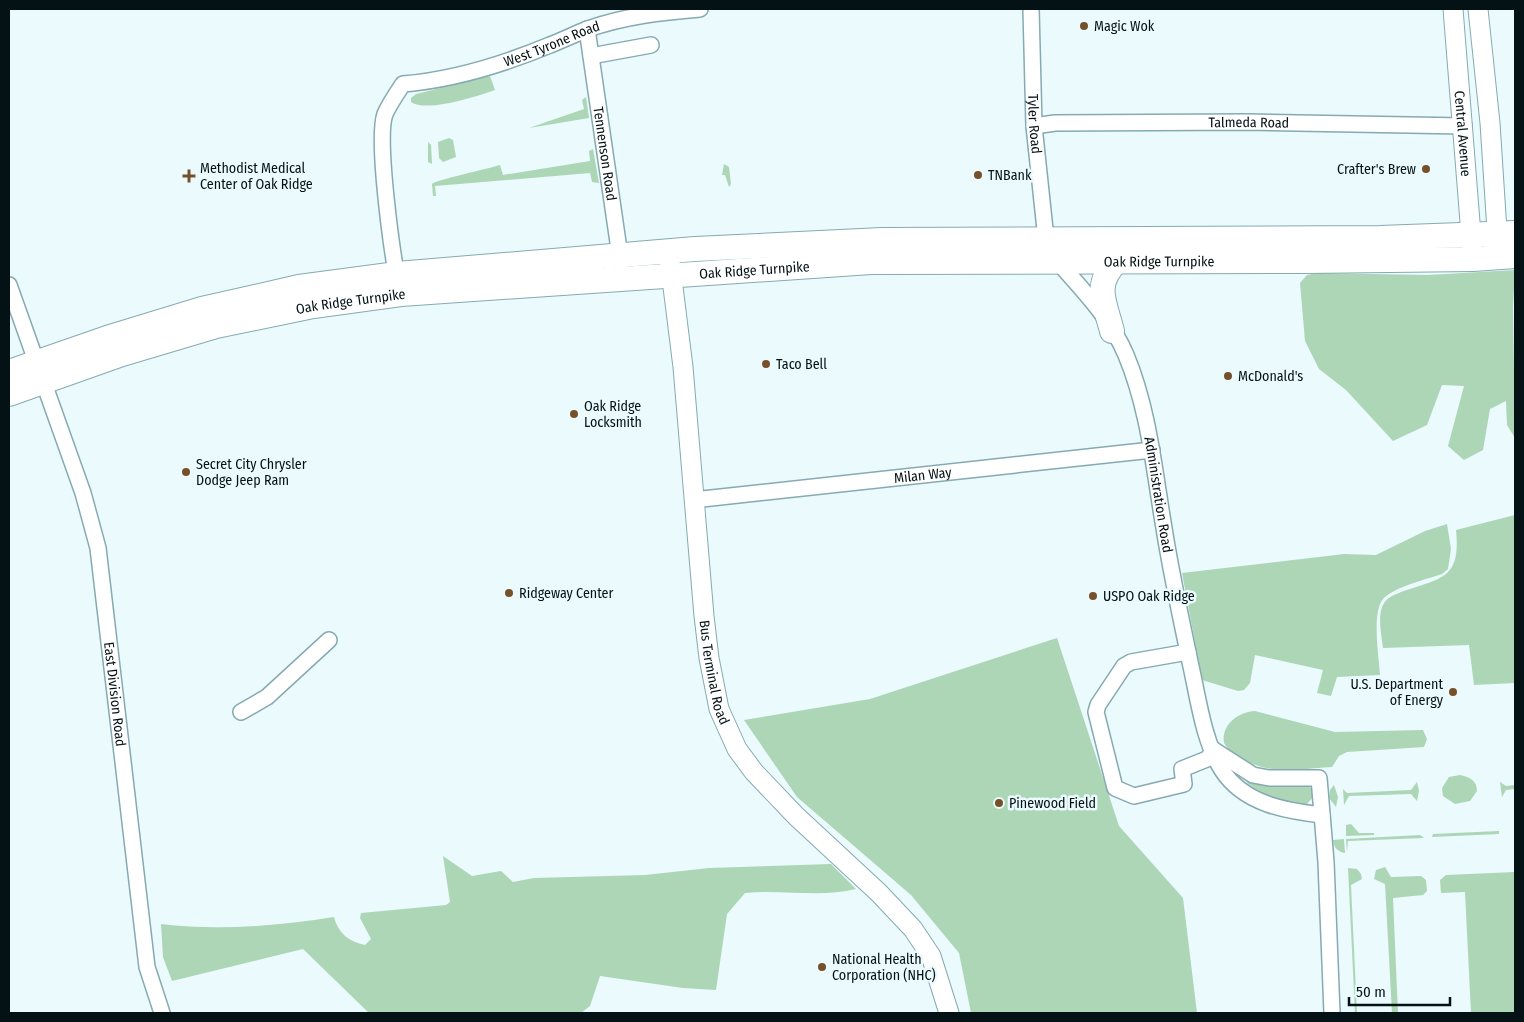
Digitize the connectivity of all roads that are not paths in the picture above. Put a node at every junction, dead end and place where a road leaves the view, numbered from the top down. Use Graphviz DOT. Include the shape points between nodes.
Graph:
graph roads {
  1 [pos="700,9"];
  2 [pos="1030,9"];
  3 [pos="1453,9"];
  4 [pos="1479,16"];
  5 [pos="1455,28"];
  6 [pos="588,29"];
  7 [pos="652,45"];
  8 [pos="591,56"];
  9 [pos="1490,123"];
  10 [pos="1034,126"];
  11 [pos="1464,126"];
  12 [pos="1471,235"];
  13 [pos="1046,239"];
  14 [pos="1507,245"];
  15 [pos="669,252"];
  16 [pos="1473,259"];
  17 [pos="1057,261"];
  18 [pos="1116,262"];
  19 [pos="621,267"];
  20 [pos="671,275"];
  21 [pos="399,284"];
  22 [pos="9,286"];
  23 [pos="1112,331"];
  24 [pos="40,371"];
  25 [pos="9,372"];
  26 [pos="9,394"];
  27 [pos="1152,450"];
  28 [pos="693,500"];
  29 [pos="328,640"];
  30 [pos="1188,652"];
  31 [pos="241,712"];
  32 [pos="1214,750"];
  33 [pos="1322,815"];
  34 [pos="162,1013"];
  35 [pos="949,1013"];
  36 [pos="1332,1013"];
  1 -- 6 [label="street, West Tyrone Road" via="648,14"];
  2 -- 10 [label="street, Tyler Road"];
  3 -- 5 [label="street, Central Avenue"];
  4 -- 5 [label="street"];
  4 -- 9 [label="street, Central Avenue"];
  5 -- 11 [label="street, Central Avenue"];
  6 -- 8 [label="street, Tennenson Road"];
  6 -- 21 [label="street, West Tyrone Road" via="548,46 473,70 403,84 385,114 384,123 384,158"];
  7 -- 8 [label="street"];
  8 -- 19 [label="street, Tennenson Road"];
  9 -- 11 [label="street"];
  9 -- 14 [label="street, Central Avenue"];
  10 -- 11 [label="street, Talmeda Road" via="1054,123 1238,122"];
  10 -- 13 [label="street, Tyler Road"];
  11 -- 12 [label="street, Central Avenue"];
  12 -- 13 [label="highway, Oak Ridge Turnpike"];
  12 -- 14 [label="highway, Oak Ridge Turnpike"];
  12 -- 16 [label="street, Central Avenue"];
  13 -- 15 [label="highway, Oak Ridge Turnpike" via="882,240"];
  13 -- 17 [label="highway"];
  14 -- 16 [label="highway, Oak Ridge Turnpike"];
  15 -- 19 [label="highway, Oak Ridge Turnpike"];
  15 -- 20 [label="street, Bus Terminal Road"];
  16 -- 18 [label="highway, Oak Ridge Turnpike"];
  17 -- 18 [label="highway, Oak Ridge Turnpike"];
  17 -- 20 [label="highway, Oak Ridge Turnpike" via="871,262"];
  17 -- 23 [label="street, Administration Road" via="1094,302"];
  18 -- 23 [label="highway" via="1106,272 1102,289"];
  19 -- 20 [label="highway, Oak Ridge Turnpike"];
  19 -- 21 [label="highway, Oak Ridge Turnpike"];
  20 -- 28 [label="street, Bus Terminal Road" via="683,367"];
  21 -- 24 [label="highway, Oak Ridge Turnpike" via="216,326 130,352"];
  22 -- 24 [label="street, East Division Road"];
  23 -- 27 [label="street, Administration Road" via="1125,353 1143,402"];
  24 -- 25 [label="highway, Oak Ridge Turnpike"];
  24 -- 26 [label="highway, Oak Ridge Turnpike"];
  24 -- 34 [label="street, East Division Road" via="83,493 98,548 147,966"];
  27 -- 28 [label="street, Milan Way"];
  27 -- 30 [label="street, Administration Road"];
  28 -- 35 [label="street, Bus Terminal Road" via="709,658 726,727 754,772 913,929 931,956"];
  29 -- 31 [label="street" via="267,696"];
  30 -- 32 [label="street, Administration Road" via="1207,736"];
  30 -- 32 [label="street" via="1124,666 1098,705 1097,721 1115,788 1128,795 1142,795 1184,784 1182,769 1207,759"];
  32 -- 33 [label="street, Administration Road" via="1222,770 1236,786 1254,798 1273,807"];
  32 -- 33 [label="street" via="1253,775 1319,778"];
  33 -- 36 [label="street"];
}
